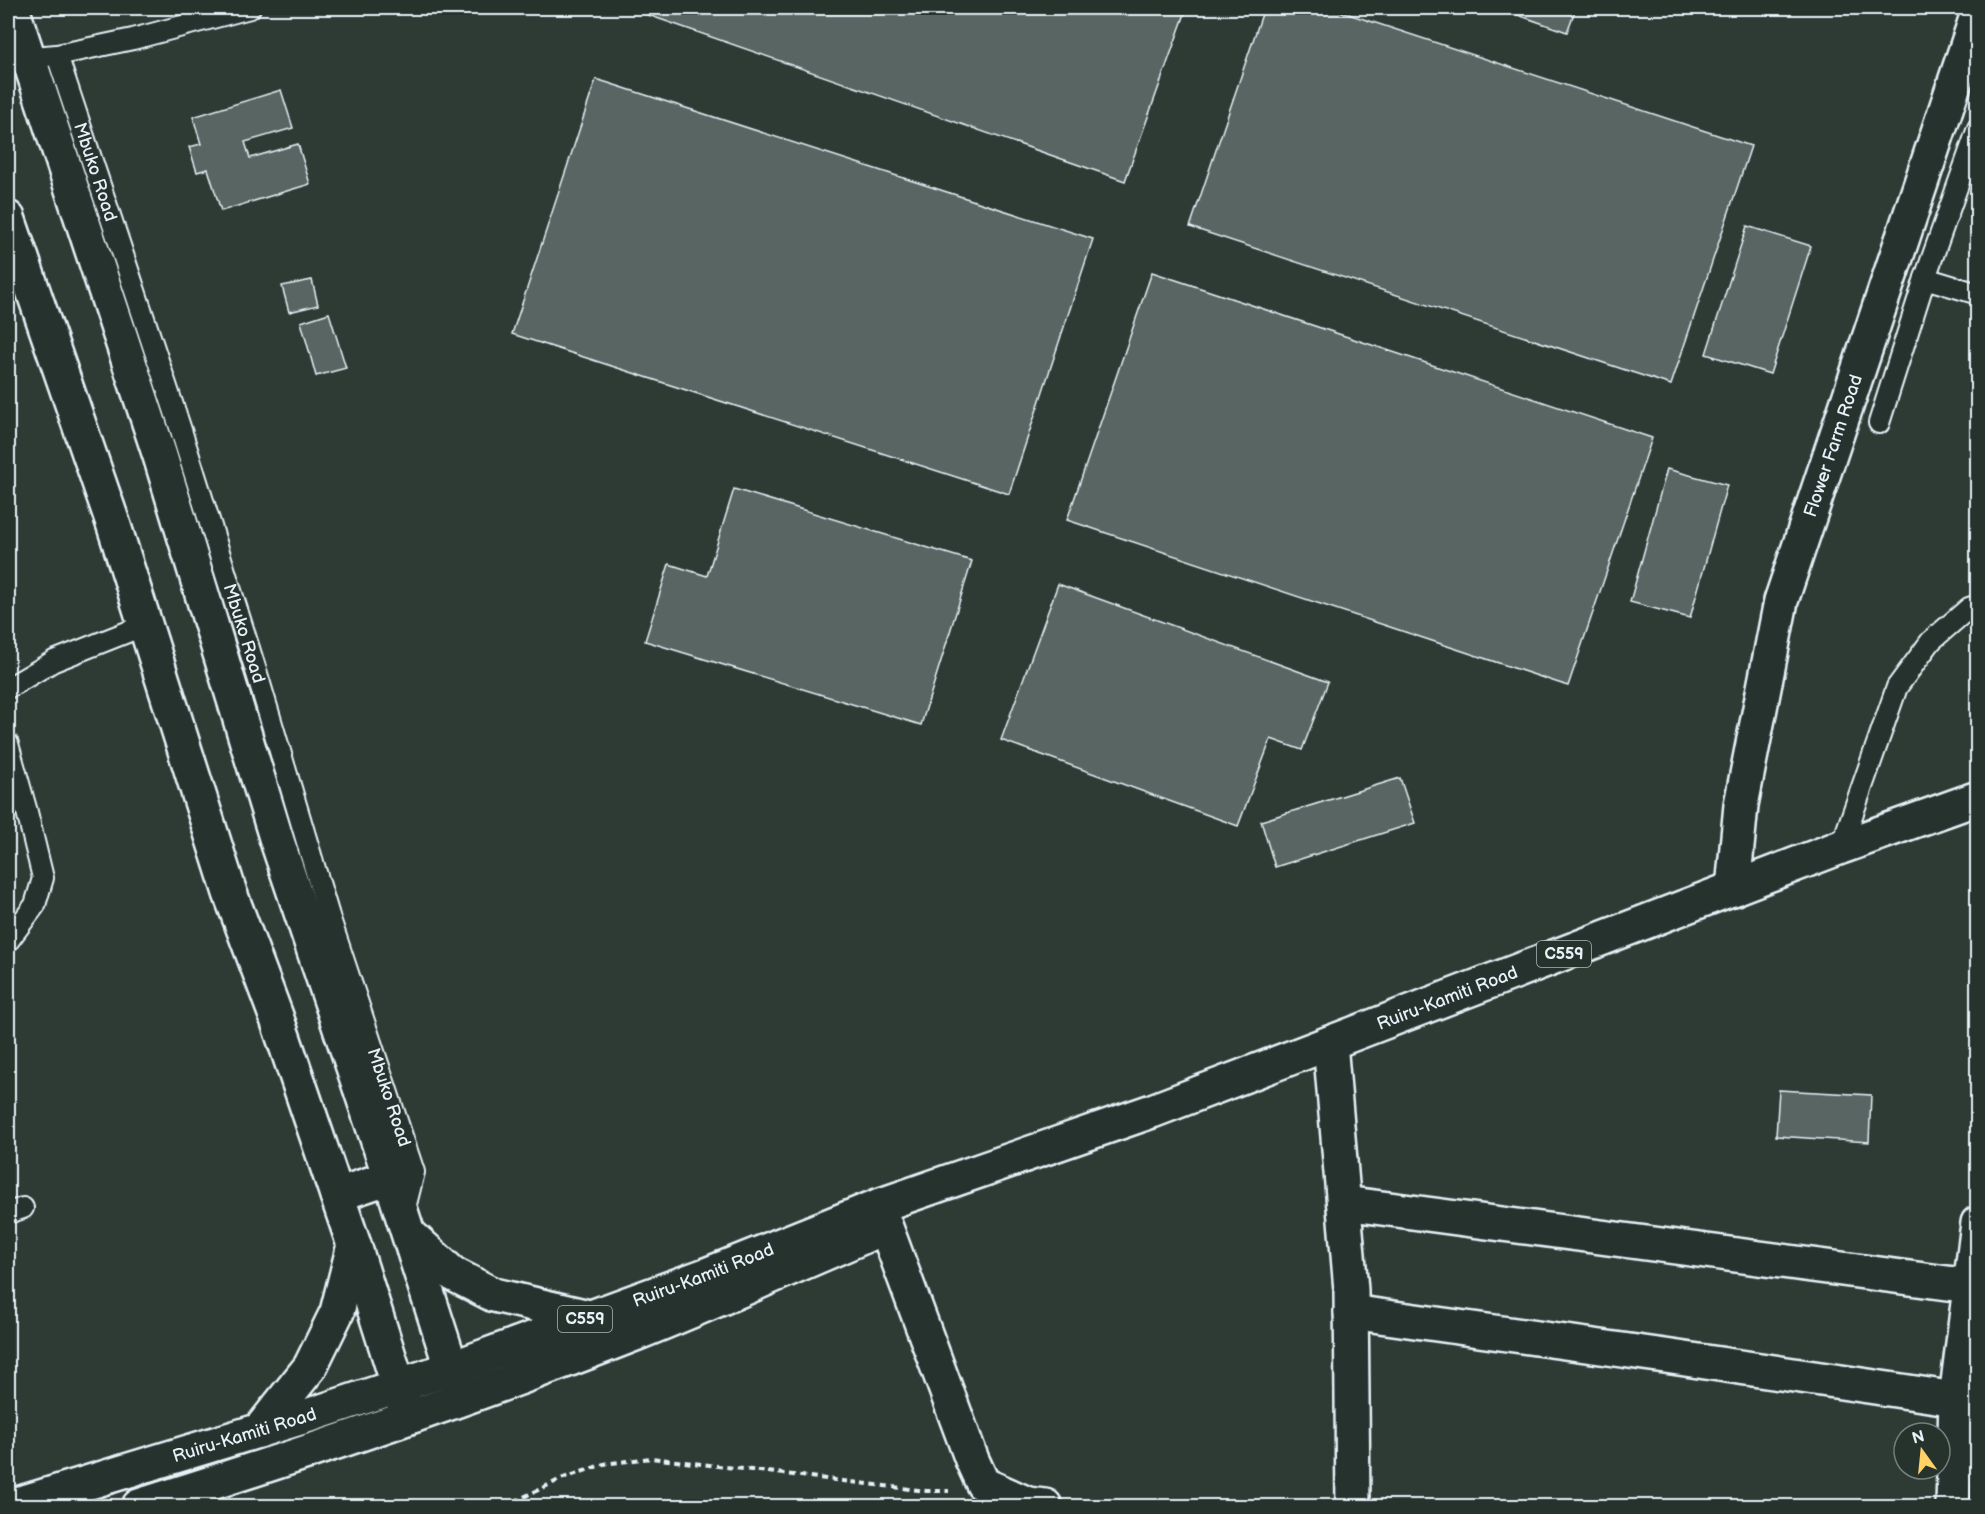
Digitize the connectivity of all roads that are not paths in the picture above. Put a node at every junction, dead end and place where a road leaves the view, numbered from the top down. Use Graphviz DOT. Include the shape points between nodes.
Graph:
graph roads {
  1 [pos="12,8"];
  2 [pos="250,8"];
  3 [pos="1977,13"];
  4 [pos="43,56"];
  5 [pos="1977,128"];
  6 [pos="8,218"];
  7 [pos="1925,278"];
  8 [pos="1977,294"];
  9 [pos="1879,423"];
  10 [pos="1977,605"];
  11 [pos="145,625"];
  12 [pos="8,688"];
  13 [pos="8,744"];
  14 [pos="13,784"];
  15 [pos="1977,798"];
  16 [pos="1841,847"];
  17 [pos="1734,889"];
  18 [pos="8,941"];
  19 [pos="1330,1043"];
  20 [pos="390,1177"];
  21 [pos="337,1195"];
  22 [pos="1344,1203"];
  23 [pos="882,1216"];
  24 [pos="406,1224"];
  25 [pos="1977,1225"];
  26 [pos="354,1245"];
  27 [pos="1970,1286"];
  28 [pos="1351,1312"];
  29 [pos="589,1317"];
  30 [pos="452,1368"];
  31 [pos="1956,1399"];
  32 [pos="462,1400"];
  33 [pos="404,1402"];
  34 [pos="258,1431"];
  35 [pos="1966,1453"];
  36 [pos="12,1506"];
  37 [pos="139,1506"];
  38 [pos="1045,1506"];
  39 [pos="1353,1506"];
  40 [pos="1953,1506"];
  1 -- 4 [label="street"];
  2 -- 4 [label="lane" via="133,39"];
  3 -- 17 [label="street, Flower Farm Road" via="1781,601 1741,805"];
  4 -- 20 [label="street" via="277,842"];
  4 -- 24 [label="lane, Mbuko Road" via="180,427 329,916 414,1172"];
  5 -- 7 [label="lane"];
  6 -- 11 [label="street"];
  7 -- 8 [label="lane"];
  7 -- 9 [label="lane"];
  10 -- 16 [label="lane" via="1931,641 1897,687"];
  11 -- 12 [label="lane" via="54,661"];
  11 -- 21 [label="street" via="230,893"];
  13 -- 14 [label="lane"];
  14 -- 18 [label="lane" via="43,878 35,906"];
  15 -- 16 [label="street, Ruiru-Kamiti Road / C559"];
  16 -- 17 [label="street, Ruiru-Kamiti Road / C559"];
  17 -- 19 [label="street, Ruiru-Kamiti Road / C559"];
  19 -- 22 [label="street"];
  19 -- 23 [label="street, Ruiru-Kamiti Road / C559"];
  20 -- 21 [label="street"];
  20 -- 24 [label="street"];
  21 -- 26 [label="street"];
  22 -- 27 [label="street"];
  22 -- 28 [label="street"];
  23 -- 29 [label="street, Ruiru-Kamiti Road / C559"];
  23 -- 32 [label="street, Ruiru-Kamiti Road / C559" via="636,1333"];
  23 -- 38 [label="street" via="984,1484 1028,1504"];
  24 -- 29 [label="street" via="453,1274 494,1295"];
  24 -- 30 [label="street"];
  25 -- 27 [label="street"];
  26 -- 33 [label="street"];
  26 -- 34 [label="street" via="337,1312 310,1367"];
  27 -- 31 [label="street"];
  28 -- 31 [label="street"];
  28 -- 39 [label="street"];
  29 -- 30 [label="street, Ruiru-Kamiti Road / C559"];
  30 -- 32 [label="street"];
  30 -- 33 [label="street, Ruiru-Kamiti Road / C559"];
  31 -- 35 [label="street"];
  32 -- 33 [label="street, Ruiru-Kamiti Road / C559"];
  33 -- 34 [label="street, Ruiru-Kamiti Road / C559"];
  33 -- 37 [label="street, Ruiru-Kamiti Road / C559" via="232,1478"];
  34 -- 36 [label="street, Ruiru-Kamiti Road / C559"];
  35 -- 40 [label="street"];
}
